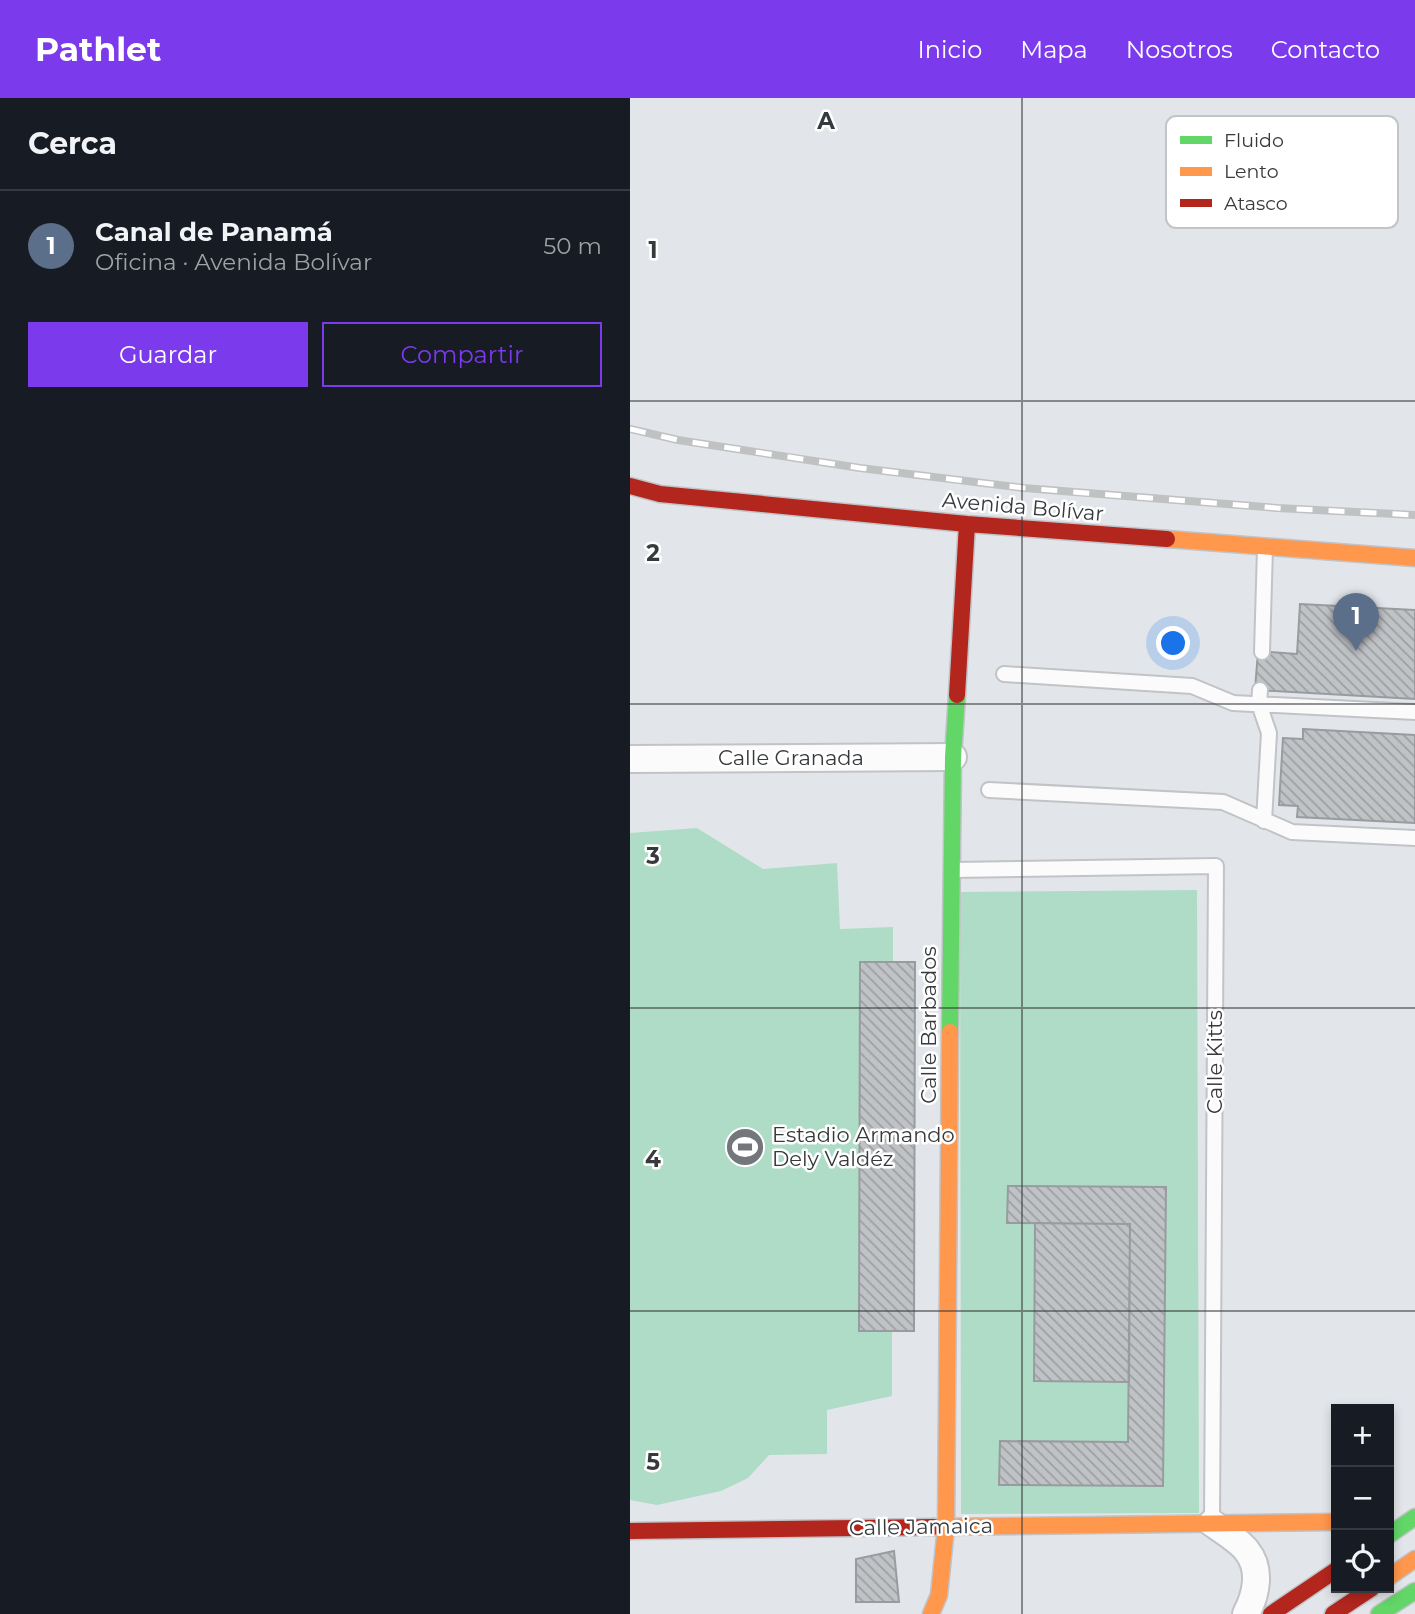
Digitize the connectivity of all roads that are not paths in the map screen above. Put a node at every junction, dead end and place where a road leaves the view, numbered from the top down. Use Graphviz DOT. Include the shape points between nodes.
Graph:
graph roads {
  1 [pos="630,485"];
  2 [pos="660,494"];
  3 [pos="630,504"];
  4 [pos="967,524"];
  5 [pos="1265,547"];
  6 [pos="1415,558"];
  7 [pos="1262,652"];
  8 [pos="1004,674"];
  9 [pos="1260,697"];
  10 [pos="1415,712"];
  11 [pos="953,757"];
  12 [pos="630,759"];
  13 [pos="989,790"];
  14 [pos="1264,821"];
  15 [pos="1415,838"];
  16 [pos="951,870"];
  17 [pos="1212,1522"];
  18 [pos="1331,1522"];
  19 [pos="946,1527"];
  20 [pos="630,1531"];
  21 [pos="1415,1559"];
  22 [pos="1331,1573"];
  23 [pos="1394,1574"];
  24 [pos="1415,1591"];
  25 [pos="1364,1593"];
  26 [pos="931,1614"];
  27 [pos="1246,1614"];
  28 [pos="1271,1614"];
  29 [pos="1334,1614"];
  30 [pos="1379,1614"];
  1 -- 2 [label="street, Avenida Bolívar"];
  2 -- 3 [label="street"];
  2 -- 4 [label="street, Avenida Bolívar"];
  4 -- 5 [label="street, Avenida Bolívar"];
  4 -- 11 [label="street, Calle Barbados"];
  5 -- 6 [label="street, Avenida Bolívar"];
  5 -- 7 [label="lane"];
  8 -- 9 [label="lane" via="1192,686 1233,703"];
  9 -- 10 [label="lane"];
  9 -- 14 [label="lane" via="1269,733"];
  11 -- 12 [label="street, Calle Granada"];
  11 -- 16 [label="street, Calle Barbados"];
  13 -- 14 [label="lane" via="1223,802"];
  14 -- 15 [label="lane" via="1292,832"];
  16 -- 17 [label="lane, Calle Kitts" via="1216,866"];
  16 -- 19 [label="street, Calle Barbados"];
  17 -- 18 [label="street, Calle Jamaica"];
  17 -- 19 [label="street, Calle Jamaica"];
  17 -- 27 [label="street" via="1247,1551 1257,1573"];
  19 -- 20 [label="street, Calle Jamaica"];
  19 -- 26 [label="street, Calle Barbados" via="939,1595"];
  21 -- 23 [label="street"];
  22 -- 28 [label="street"];
  24 -- 30 [label="street"];
  25 -- 29 [label="street"];
}
